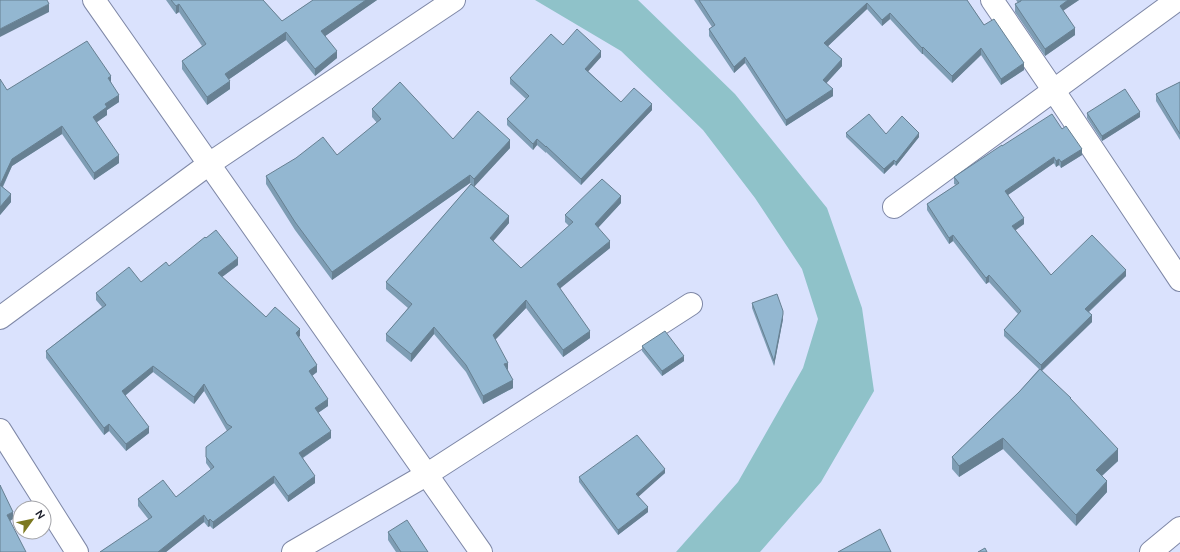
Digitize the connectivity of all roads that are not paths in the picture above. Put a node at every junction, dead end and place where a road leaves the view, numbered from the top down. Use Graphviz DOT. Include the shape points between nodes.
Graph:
graph roads {
  1 [pos="94,0"];
  2 [pos="454,0"];
  3 [pos="992,0"];
  4 [pos="1177,0"];
  5 [pos="1054,91"];
  6 [pos="209,164"];
  7 [pos="894,207"];
  8 [pos="1180,280"];
  9 [pos="691,304"];
  10 [pos="0,318"];
  11 [pos="0,430"];
  12 [pos="426,475"];
  13 [pos="1180,528"];
  14 [pos="76,552"];
  15 [pos="293,552"];
  16 [pos="481,552"];
  17 [pos="1152,552"];
  1 -- 6 [label="street"];
  2 -- 6 [label="street"];
  3 -- 5 [label="street"];
  4 -- 5 [label="street"];
  5 -- 7 [label="street"];
  5 -- 8 [label="street"];
  6 -- 10 [label="street"];
  6 -- 12 [label="street"];
  9 -- 12 [label="street"];
  11 -- 14 [label="street"];
  12 -- 15 [label="street"];
  12 -- 16 [label="street"];
  13 -- 17 [label="street"];
}
